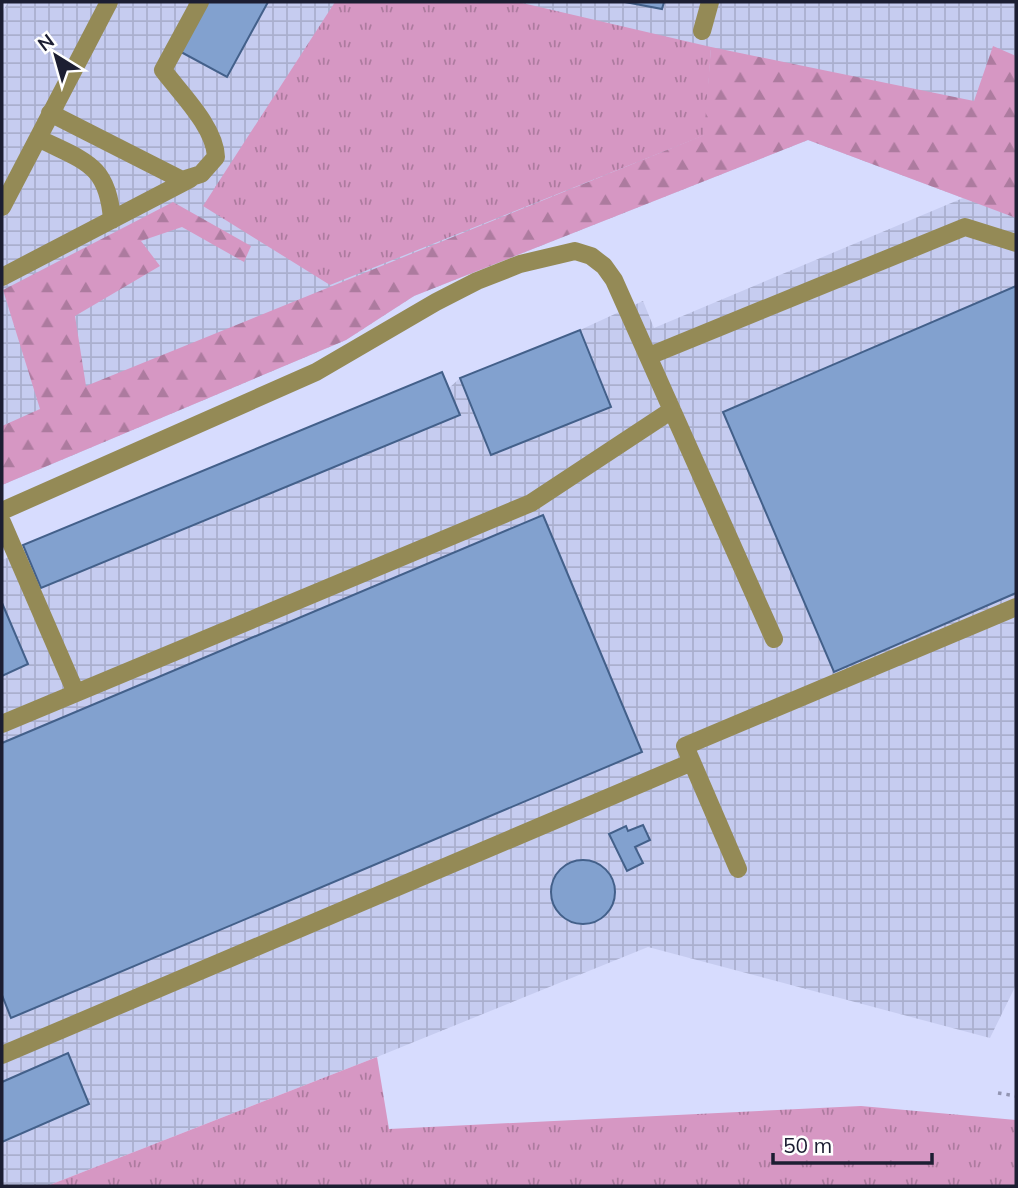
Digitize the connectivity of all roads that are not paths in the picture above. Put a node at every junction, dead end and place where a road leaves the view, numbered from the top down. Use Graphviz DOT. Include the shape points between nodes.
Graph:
graph roads {
  1 [pos="109,2"];
  2 [pos="200,2"];
  3 [pos="710,2"];
  4 [pos="702,31"];
  5 [pos="50,113"];
  6 [pos="38,138"];
  7 [pos="190,180"];
  8 [pos="2,207"];
  9 [pos="112,220"];
  10 [pos="1016,243"];
  11 [pos="2,277"];
  12 [pos="649,356"];
  13 [pos="672,410"];
  14 [pos="2,510"];
  15 [pos="2,522"];
  16 [pos="1016,607"];
  17 [pos="774,639"];
  18 [pos="76,693"];
  19 [pos="2,724"];
  20 [pos="692,762"];
  21 [pos="738,869"];
  22 [pos="2,1055"];
  1 -- 5 [label="street"];
  2 -- 7 [label="street" via="163,70 215,145 216,157 210,166"];
  3 -- 4 [label="street"];
  5 -- 6 [label="street"];
  5 -- 7 [label="street"];
  6 -- 8 [label="street"];
  6 -- 9 [label="street" via="98,173 111,197"];
  7 -- 9 [label="street"];
  9 -- 11 [label="street"];
  10 -- 12 [label="street" via="965,227"];
  12 -- 13 [label="street"];
  12 -- 14 [label="street" via="614,280 591,256 575,251 520,264 436,302 316,372"];
  13 -- 17 [label="street"];
  13 -- 18 [label="street" via="531,503"];
  15 -- 18 [label="street"];
  16 -- 20 [label="street" via="685,746"];
  18 -- 19 [label="street"];
  20 -- 21 [label="street"];
  20 -- 22 [label="street"];
}
